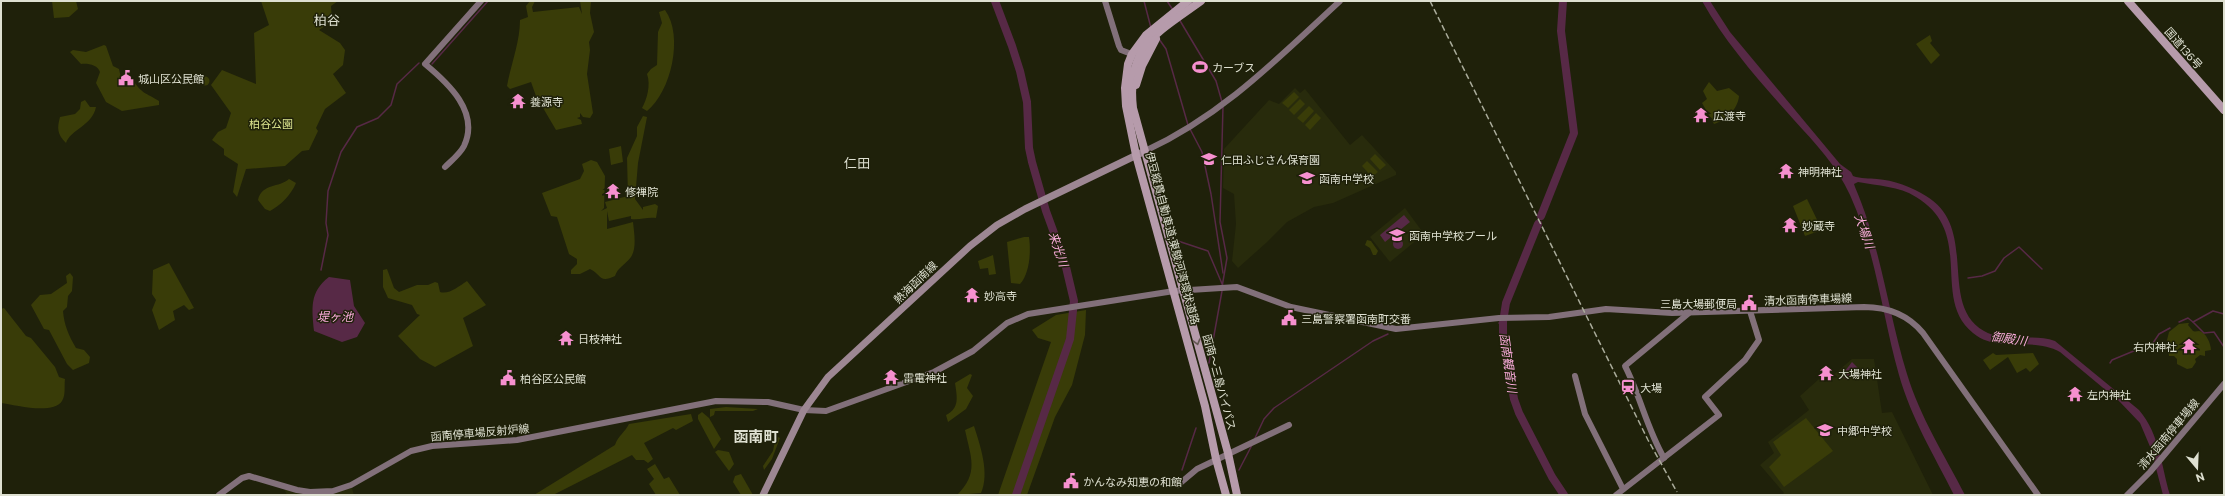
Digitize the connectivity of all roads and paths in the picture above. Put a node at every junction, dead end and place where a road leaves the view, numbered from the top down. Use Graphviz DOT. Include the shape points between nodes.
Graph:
graph roads {
  1 [pos="481,1"];
  2 [pos="1105,1"];
  3 [pos="1188,1"];
  4 [pos="1194,1"];
  5 [pos="1202,1"];
  6 [pos="1340,1"];
  7 [pos="2128,1"];
  8 [pos="2134,1"];
  9 [pos="1135,55"];
  10 [pos="2224,103"];
  11 [pos="2224,110"];
  12 [pos="1145,151"];
  13 [pos="1136,155"];
  14 [pos="445,167"];
  15 [pos="1174,291"];
  16 [pos="1183,291"];
  17 [pos="1750,311"];
  18 [pos="1689,312"];
  19 [pos="1575,376"];
  20 [pos="2224,384"];
  21 [pos="804,410"];
  22 [pos="1289,425"];
  23 [pos="1228,454"];
  24 [pos="1664,458"];
  25 [pos="1216,459"];
  26 [pos="1178,485"];
  27 [pos="1623,489"];
  28 [pos="219,495"];
  29 [pos="763,495"];
  30 [pos="1226,495"];
  31 [pos="1232,495"];
  32 [pos="1237,495"];
  33 [pos="1616,495"];
  34 [pos="2038,495"];
  35 [pos="2126,495"];
  1 -- 14 [label="street" via="425,64 459,97 467,121 467,139 463,148"];
  2 -- 9 [label="street" via="1121,50"];
  3 -- 9 [label="highway, 函南～三島バイパス" via="1146,35"];
  4 -- 31 [label="highway, 伊豆縦貫自動車道;東駿河湾環状道路" via="1167,24 1146,56 1135,93 1134,126 1151,198"];
  5 -- 9 [label="highway, 函南～三島バイパス" via="1162,30"];
  6 -- 12 [label="street" via="1285,53 1225,104 1168,140"];
  7 -- 11 [label="highway, 国道136号"];
  8 -- 10 [label="highway, 国道136号"];
  9 -- 12 [label="highway, 函南～三島バイパス" via="1132,108"];
  9 -- 13 [label="highway, 函南～三島バイパス" via="1128,64 1126,100"];
  12 -- 13 [label="main road, 熱海函南線"];
  12 -- 16 [label="highway, 函南～三島バイパス"];
  13 -- 15 [label="highway, 函南～三島バイパス"];
  13 -- 21 [label="main road, 熱海函南線" via="997,225 970,246 828,377"];
  15 -- 16 [label="street, 函南停車場反射炉線"];
  15 -- 21 [label="street, 函南停車場反射炉線" via="1028,314 1007,323 972,351 920,378 826,411"];
  15 -- 25 [label="highway, 函南～三島バイパス" via="1205,406"];
  16 -- 18 [label="street, 函南停車場反射炉線" via="1243,288 1291,307 1392,329 1499,318 1544,318 1606,309"];
  16 -- 23 [label="highway, 函南～三島バイパス, one-way"];
  17 -- 18 [label="street, 函南停車場反射炉線"];
  17 -- 24 [label="street, 清水函南停車場線" via="1759,340 1745,360 1705,397 1719,415"];
  17 -- 34 [label="street, 清水函南停車場線" via="1870,307 1894,312 1910,320 1926,338"];
  18 -- 24 [label="street" via="1625,366"];
  19 -- 27 [label="street" via="1585,414"];
  20 -- 35 [label="street, 清水函南停車場線" via="2168,452"];
  21 -- 28 [label="street, 函南停車場反射炉線" via="768,402 716,401 517,440 421,448 400,456 351,485 333,491 297,490 249,476 242,478"];
  21 -- 29 [label="main road, 熱海函南線"];
  22 -- 23 [label="street"];
  23 -- 25 [label="street"];
  23 -- 32 [label="highway, 函南～三島バイパス"];
  24 -- 27 [label="street, 清水函南停車場線"];
  25 -- 26 [label="street" via="1197,469"];
  25 -- 30 [label="highway, 函南～三島バイパス"];
  27 -- 33 [label="street, 清水函南停車場線"];
}
